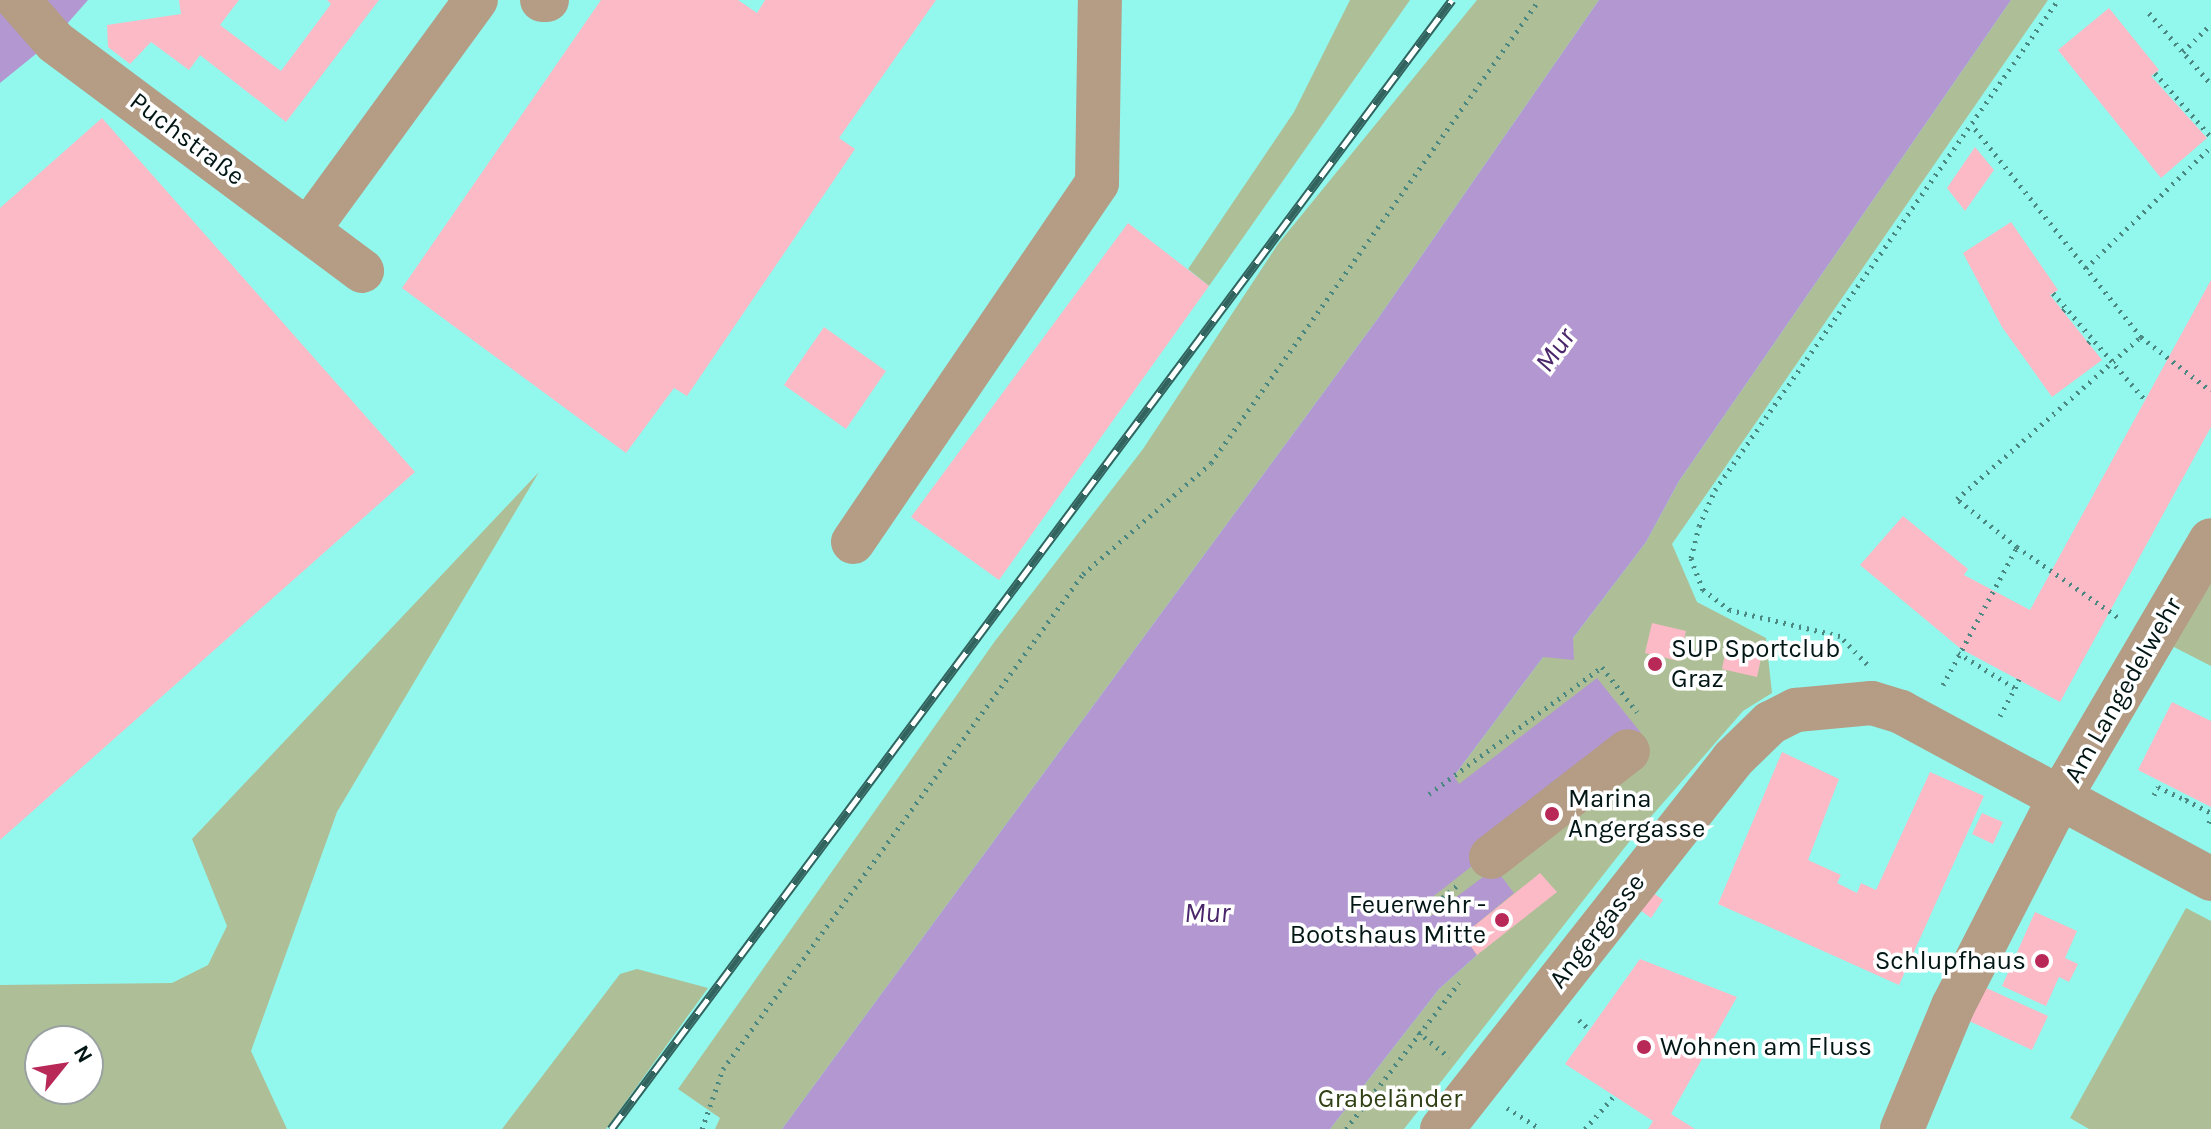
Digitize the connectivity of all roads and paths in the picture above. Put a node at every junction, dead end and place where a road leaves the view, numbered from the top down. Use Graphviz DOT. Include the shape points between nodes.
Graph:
graph roads {
  1 [pos="18,0"];
  2 [pos="476,0"];
  3 [pos="1100,0"];
  4 [pos="1539,0"];
  5 [pos="2058,0"];
  6 [pos="2149,13"];
  7 [pos="2211,24"];
  8 [pos="2183,52"];
  9 [pos="2155,73"];
  10 [pos="2211,84"];
  11 [pos="1974,128"];
  12 [pos="2211,137"];
  13 [pos="2211,147"];
  14 [pos="308,230"];
  15 [pos="2086,268"];
  16 [pos="362,271"];
  17 [pos="2053,293"];
  18 [pos="2141,337"];
  19 [pos="2211,391"];
  20 [pos="2146,401"];
  21 [pos="2211,540"];
  22 [pos="853,542"];
  23 [pos="2017,547"];
  24 [pos="2108,611"];
  25 [pos="1958,653"];
  26 [pos="1867,661"];
  27 [pos="2019,679"];
  28 [pos="1943,685"];
  29 [pos="2015,688"];
  30 [pos="2000,716"];
  31 [pos="1636,736"];
  32 [pos="1429,794"];
  33 [pos="2154,795"];
  34 [pos="2059,799"];
  35 [pos="2210,818"];
  36 [pos="1491,857"];
  37 [pos="2211,879"];
  38 [pos="1459,983"];
  39 [pos="1418,1032"];
  40 [pos="1446,1054"];
  41 [pos="1615,1095"];
  42 [pos="702,1129"];
  43 [pos="1346,1129"];
  44 [pos="1442,1129"];
  45 [pos="1585,1129"];
  46 [pos="1902,1129"];
  1 -- 14 [label="street, Puchstraße" via="55,42"];
  2 -- 14 [label="street"];
  3 -- 22 [label="street" via="1097,183"];
  4 -- 42 [label="path" via="1211,463 1083,574 723,1069"];
  5 -- 11 [label="path"];
  6 -- 8 [label="path"];
  7 -- 8 [label="path"];
  8 -- 10 [label="path"];
  9 -- 12 [label="path"];
  11 -- 15 [label="path"];
  11 -- 26 [label="path" via="1715,490 1691,558 1703,590 1730,610 1840,636"];
  13 -- 15 [label="path"];
  14 -- 16 [label="street, Puchstraße"];
  15 -- 18 [label="path"];
  17 -- 20 [label="path, bridge" via="2089,342"];
  18 -- 19 [label="path"];
  18 -- 23 [label="path" via="1957,499"];
  21 -- 34 [label="street, Am Langedelwehr"];
  23 -- 24 [label="path"];
  23 -- 25 [label="path"];
  25 -- 28 [label="path"];
  25 -- 29 [label="path"];
  27 -- 29 [label="path"];
  29 -- 30 [label="path"];
  31 -- 32 [label="path" via="1602,667"];
  31 -- 36 [label="street"];
  33 -- 35 [label="path" via="2158,787 2187,798"];
  34 -- 37 [label="street, Angergasse"];
  34 -- 44 [label="street, Angergasse" via="1872,703 1796,710 1770,723 1733,759"];
  34 -- 46 [label="street, Am Langedelwehr" via="1953,1006"];
  38 -- 39 [label="path"];
  39 -- 40 [label="path"];
  39 -- 43 [label="path"];
  41 -- 45 [label="path"];
}
